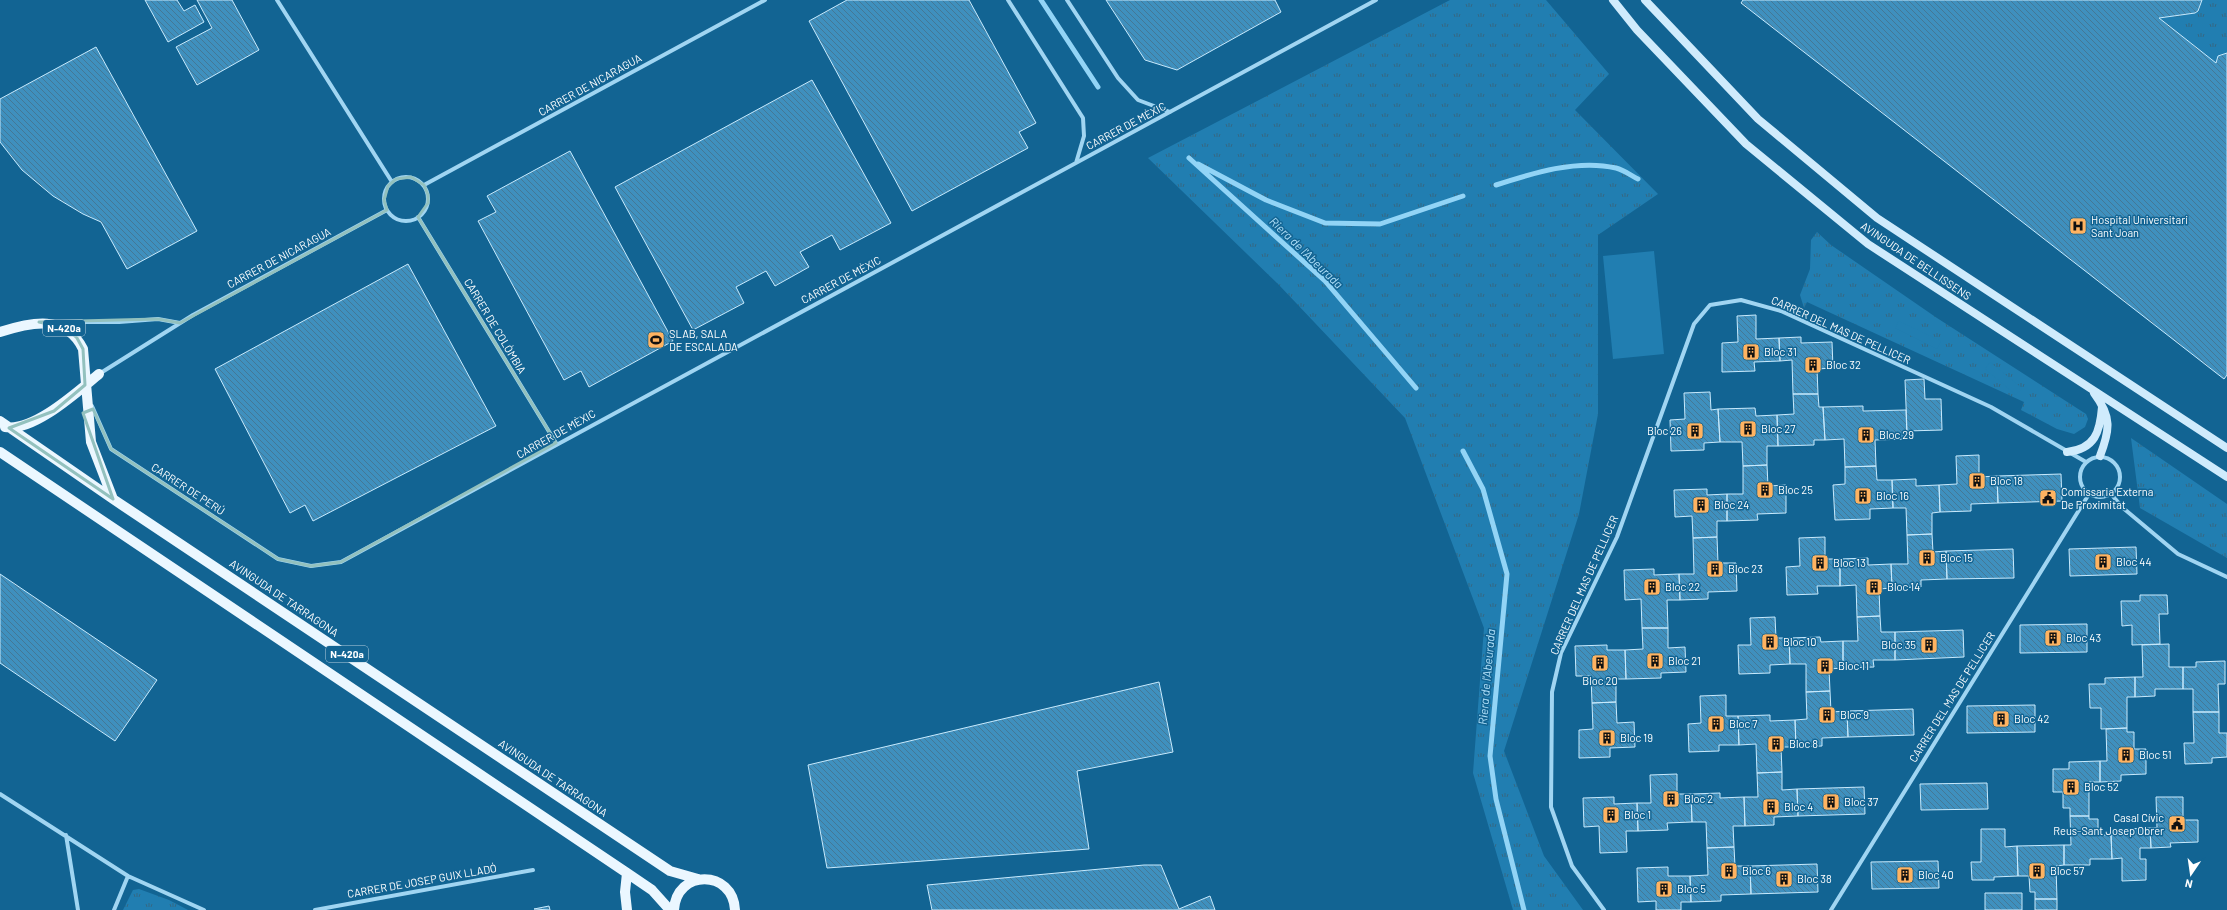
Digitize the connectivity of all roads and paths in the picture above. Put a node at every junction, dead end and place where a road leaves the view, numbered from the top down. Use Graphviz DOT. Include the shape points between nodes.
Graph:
graph roads {
  1 [pos="277,0"];
  2 [pos="765,0"];
  3 [pos="1008,0"];
  4 [pos="1068,0"];
  5 [pos="1376,0"];
  6 [pos="1612,0"];
  7 [pos="1645,0"];
  8 [pos="1170,112"];
  9 [pos="1076,163"];
  10 [pos="392,182"];
  11 [pos="424,185"];
  12 [pos="387,210"];
  13 [pos="418,217"];
  14 [pos="39,322"];
  15 [pos="180,323"];
  16 [pos="0,332"];
  17 [pos="99,374"];
  18 [pos="2092,389"];
  19 [pos="86,390"];
  20 [pos="2102,404"];
  21 [pos="0,421"];
  22 [pos="5,427"];
  23 [pos="556,444"];
  24 [pos="2227,448"];
  25 [pos="0,452"];
  26 [pos="2067,452"];
  27 [pos="2100,456"];
  28 [pos="2086,462"];
  29 [pos="2227,477"];
  30 [pos="2089,494"];
  31 [pos="2111,494"];
  32 [pos="113,499"];
  33 [pos="311,566"];
  34 [pos="2227,577"];
  35 [pos="0,794"];
  36 [pos="66,835"];
  37 [pos="533,870"];
  38 [pos="627,873"];
  39 [pos="128,876"];
  40 [pos="698,879"];
  41 [pos="736,908"];
  42 [pos="78,910"];
  43 [pos="114,910"];
  44 [pos="204,910"];
  45 [pos="315,910"];
  46 [pos="627,910"];
  47 [pos="670,910"];
  48 [pos="674,910"];
  49 [pos="1604,910"];
  50 [pos="1831,910"];
  1 -- 10 [label="street"];
  2 -- 11 [label="street, CARRER DE NICARAGUA"];
  3 -- 9 [label="street" via="1083,118 1084,136"];
  4 -- 8 [label="street" via="1123,84 1138,100"];
  5 -- 8 [label="street, CARRER DE MÈXIC"];
  6 -- 18 [label="main road, AVINGUDA DE BELLISSENS" via="1637,30 1746,144 1868,244"];
  7 -- 24 [label="main road, AVINGUDA DE BELLISSENS" via="1758,119 1877,218"];
  8 -- 9 [label="street, CARRER DE MÈXIC"];
  9 -- 23 [label="street, CARRER DE MÈXIC"];
  10 -- 11 [label="street" via="403,177 411,177"];
  10 -- 12 [label="street" via="385,193"];
  11 -- 13 [label="street" via="428,203"];
  12 -- 13 [label="street" via="397,219 404,221"];
  12 -- 15 [label="street, CARRER DE NICARAGUA"];
  13 -- 23 [label="street, CARRER DE COLÒMBIA"];
  14 -- 15 [label="street" via="119,322 158,319"];
  14 -- 16 [label="main road, N-420a"];
  14 -- 19 [label="main road, N-420a" via="66,328 77,338 83,349"];
  15 -- 17 [label="street, CARRER DE NICARAGUA"];
  17 -- 19 [label="main road"];
  18 -- 20 [label="main road"];
  18 -- 29 [label="main road, AVINGUDA DE BELLISSENS"];
  19 -- 22 [label="main road" via="54,411 26,424"];
  19 -- 32 [label="main road, N-420a" via="91,442"];
  19 -- 33 [label="street, CARRER DE PERÚ" via="111,449 278,559"];
  20 -- 26 [label="main road" via="2100,427 2094,438 2081,450"];
  20 -- 27 [label="main road" via="2109,423"];
  21 -- 22 [label="main road, AVINGUDA DE TARRAGONA / N-420a"];
  22 -- 32 [label="main road, AVINGUDA DE TARRAGONA / N-420a"];
  23 -- 33 [label="street, CARRER DE MÈXIC" via="341,562"];
  25 -- 38 [label="main road, N-420a"];
  26 -- 28 [label="street, CARRER DEL MAS DE PELLICER"];
  26 -- 49 [label="street, CARRER DEL MAS DE PELLICER" via="1991,407 1781,311 1741,300 1710,306 1694,324 1618,537 1561,653 1552,692 1551,807 1572,866"];
  27 -- 28 [label="street"];
  27 -- 31 [label="street" via="2114,461 2119,470 2119,483"];
  28 -- 30 [label="street" via="2079,477 2080,484"];
  30 -- 31 [label="street" via="2096,497"];
  30 -- 50 [label="street, CARRER DEL MAS DE PELLICER"];
  31 -- 34 [label="street" via="2123,508 2178,554"];
  32 -- 40 [label="main road, AVINGUDA DE TARRAGONA / N-420a" via="670,871"];
  35 -- 36 [label="street"];
  36 -- 39 [label="street"];
  36 -- 42 [label="street"];
  37 -- 45 [label="street, CARRER DE JOSEP GUIX LLADÓ"];
  38 -- 46 [label="main road"];
  38 -- 47 [label="main road, N-420a" via="652,890"];
  39 -- 43 [label="street"];
  39 -- 44 [label="street"];
  40 -- 41 [label="main road, N-420a" via="713,880 722,884 729,891"];
  40 -- 48 [label="main road" via="688,883 681,890 675,899"];
}
